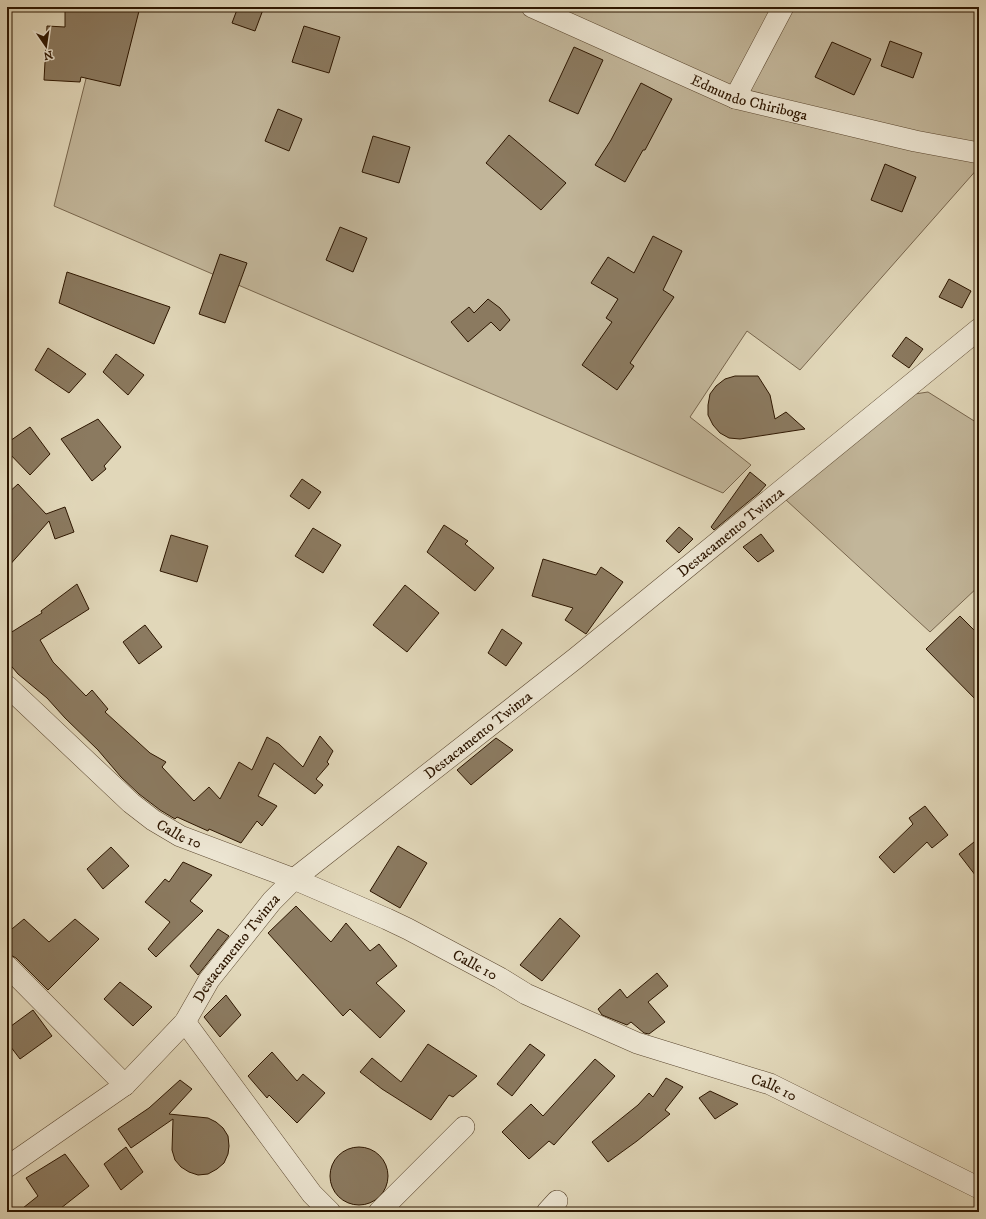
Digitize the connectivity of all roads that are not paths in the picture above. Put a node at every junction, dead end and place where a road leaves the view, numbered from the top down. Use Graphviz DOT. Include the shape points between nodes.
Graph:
graph roads {
  1 [pos="532,7"];
  2 [pos="783,7"];
  3 [pos="736,98"];
  4 [pos="979,153"];
  5 [pos="979,329"];
  6 [pos="7,686"];
  7 [pos="294,879"];
  8 [pos="7,966"];
  9 [pos="185,1022"];
  10 [pos="125,1086"];
  11 [pos="464,1127"];
  12 [pos="7,1167"];
  13 [pos="979,1188"];
  14 [pos="323,1210"];
  15 [pos="379,1212"];
  1 -- 3 [label="street, Edmundo Chiriboga"];
  2 -- 3 [label="street"];
  3 -- 4 [label="street, Edmundo Chiriboga" via="915,141"];
  5 -- 7 [label="street, Destacamento Twinza" via="576,658"];
  6 -- 7 [label="street, Calle 10" via="131,803 153,820 180,836"];
  7 -- 9 [label="street, Destacamento Twinza" via="272,901 209,980"];
  7 -- 13 [label="street, Calle 10" via="408,929 526,994 637,1043 770,1084"];
  8 -- 10 [label="street"];
  9 -- 10 [label="street, Destacamento Twinza"];
  9 -- 14 [label="street"];
  10 -- 12 [label="street, Destacamento Twinza"];
  11 -- 15 [label="street"];
}
